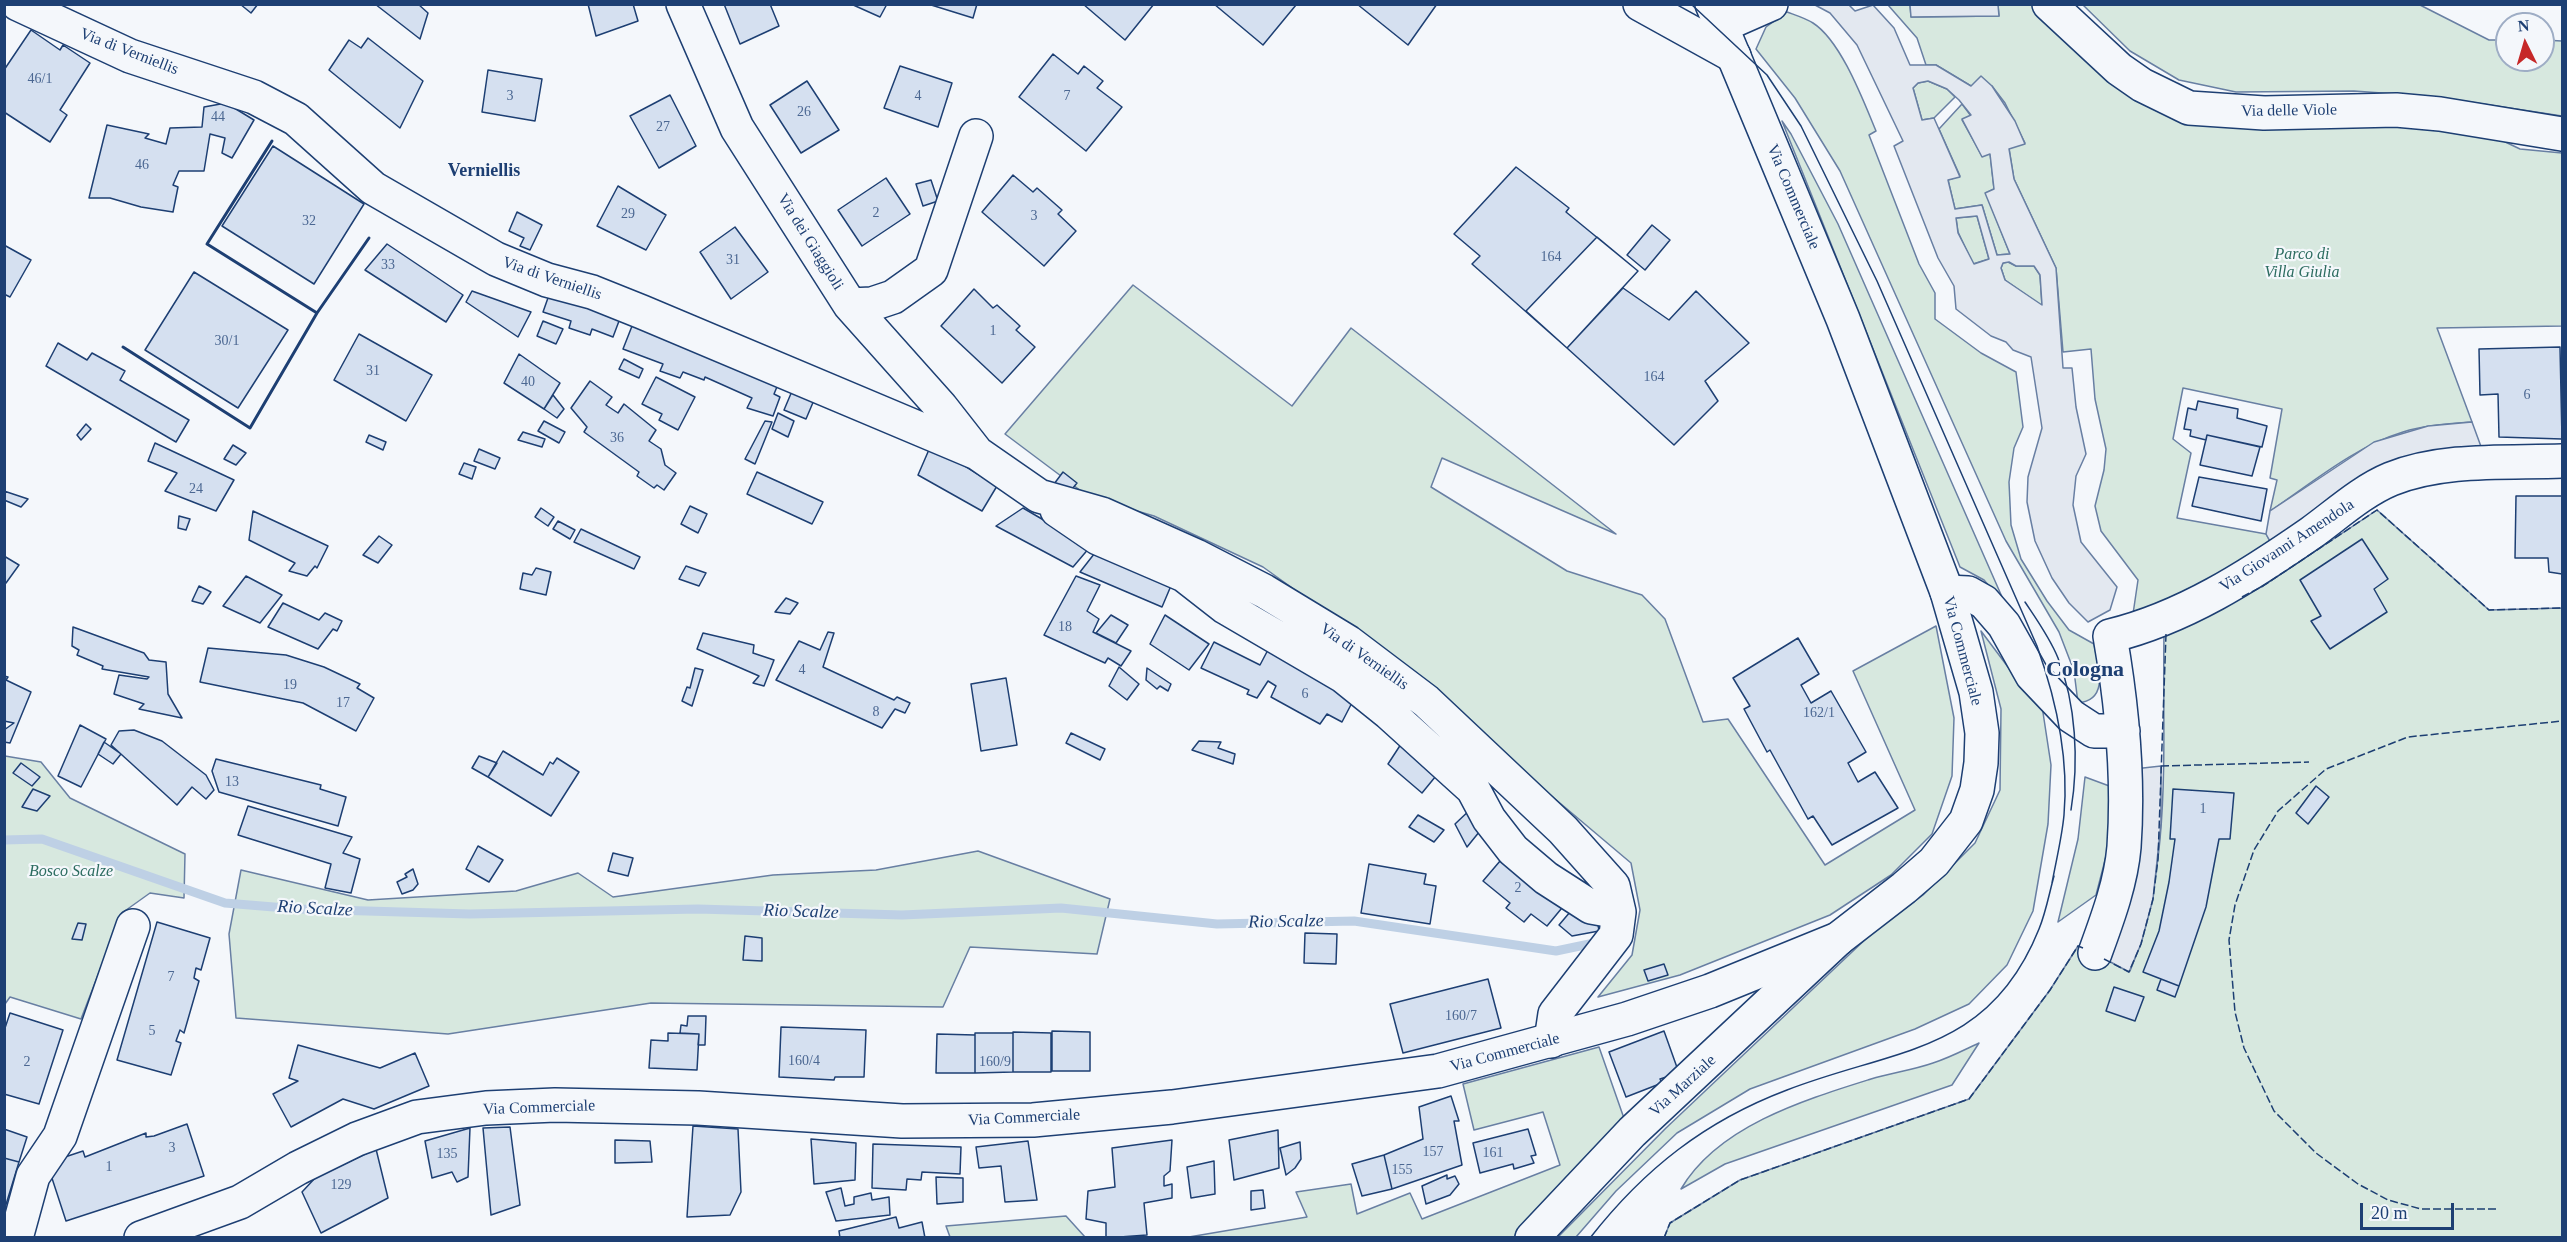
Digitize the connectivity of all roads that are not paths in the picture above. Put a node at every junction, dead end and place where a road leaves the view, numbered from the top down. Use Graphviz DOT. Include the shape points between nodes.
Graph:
graph roads {
  1 [pos="18,4"];
  2 [pos="683,4"];
  3 [pos="1640,4"];
  4 [pos="1771,4"];
  5 [pos="2049,4"];
  6 [pos="1717,15"];
  7 [pos="1734,56"];
  8 [pos="2562,134"];
  9 [pos="976,136"];
  10 [pos="850,305"];
  11 [pos="977,453"];
  12 [pos="2562,461"];
  13 [pos="1039,496"];
  14 [pos="1947,592"];
  15 [pos="2122,731"];
  16 [pos="1619,912"];
  17 [pos="133,926"];
  18 [pos="1838,939"];
  19 [pos="2095,953"];
  20 [pos="1551,1041"];
  21 [pos="16,1238"];
  22 [pos="141,1238"];
  23 [pos="1532,1238"];
  1 -- 11 [label="street, Via di Verniellis" via="130,56 254,97 296,119 373,188 496,259 547,280 602,296"];
  2 -- 10 [label="street, Via dei Giaggioli" via="737,128"];
  3 -- 7 [label="street"];
  4 -- 6 [label="street"];
  5 -- 8 [label="street, Via delle Viole" via="2119,69 2189,108 2264,113 2396,110"];
  6 -- 7 [label="street, Via Commerciale"];
  7 -- 14 [label="street, Via Commerciale" via="1844,319"];
  9 -- 10 [label="street" via="931,270 893,297 873,304"];
  10 -- 11 [label="street, Via dei Giaggioli" via="942,407"];
  11 -- 13 [label="street, Via di Verniellis"];
  12 -- 15 [label="street, Via Giovanni Amendola" via="2420,470 2390,480 2271,561 2203,601 2148,627 2110,636"];
  13 -- 16 [label="street, Via di Verniellis" via="1098,538 1184,575 1225,607 1343,676 1473,789 1513,850 1546,878 1591,907"];
  13 -- 16 [label="street, Via di Verniellis" via="1102,514 1196,556 1264,591 1348,642 1426,701 1563,830 1613,886"];
  14 -- 15 [label="street" via="1968,593 1984,602 2004,625 2032,675 2071,716 2094,730"];
  14 -- 18 [label="street, Via Commerciale" via="1977,692 1982,734 1977,790 1966,821 1934,862"];
  15 -- 19 [label="street, Via Giovanni Amendola" via="2124,849 2110,911"];
  16 -- 20 [label="street" via="1616,935 1555,1014"];
  17 -- 21 [label="street" via="60,1136 33,1176"];
  18 -- 20 [label="street, Via Commerciale" via="1710,991"];
  18 -- 23 [label="street, Via Marziale" via="1632,1132"];
  20 -- 22 [label="street, Via Commerciale" via="1438,1071 1376,1081 1034,1120 902,1121 698,1108 555,1105 417,1117 357,1139 240,1202"];
}
